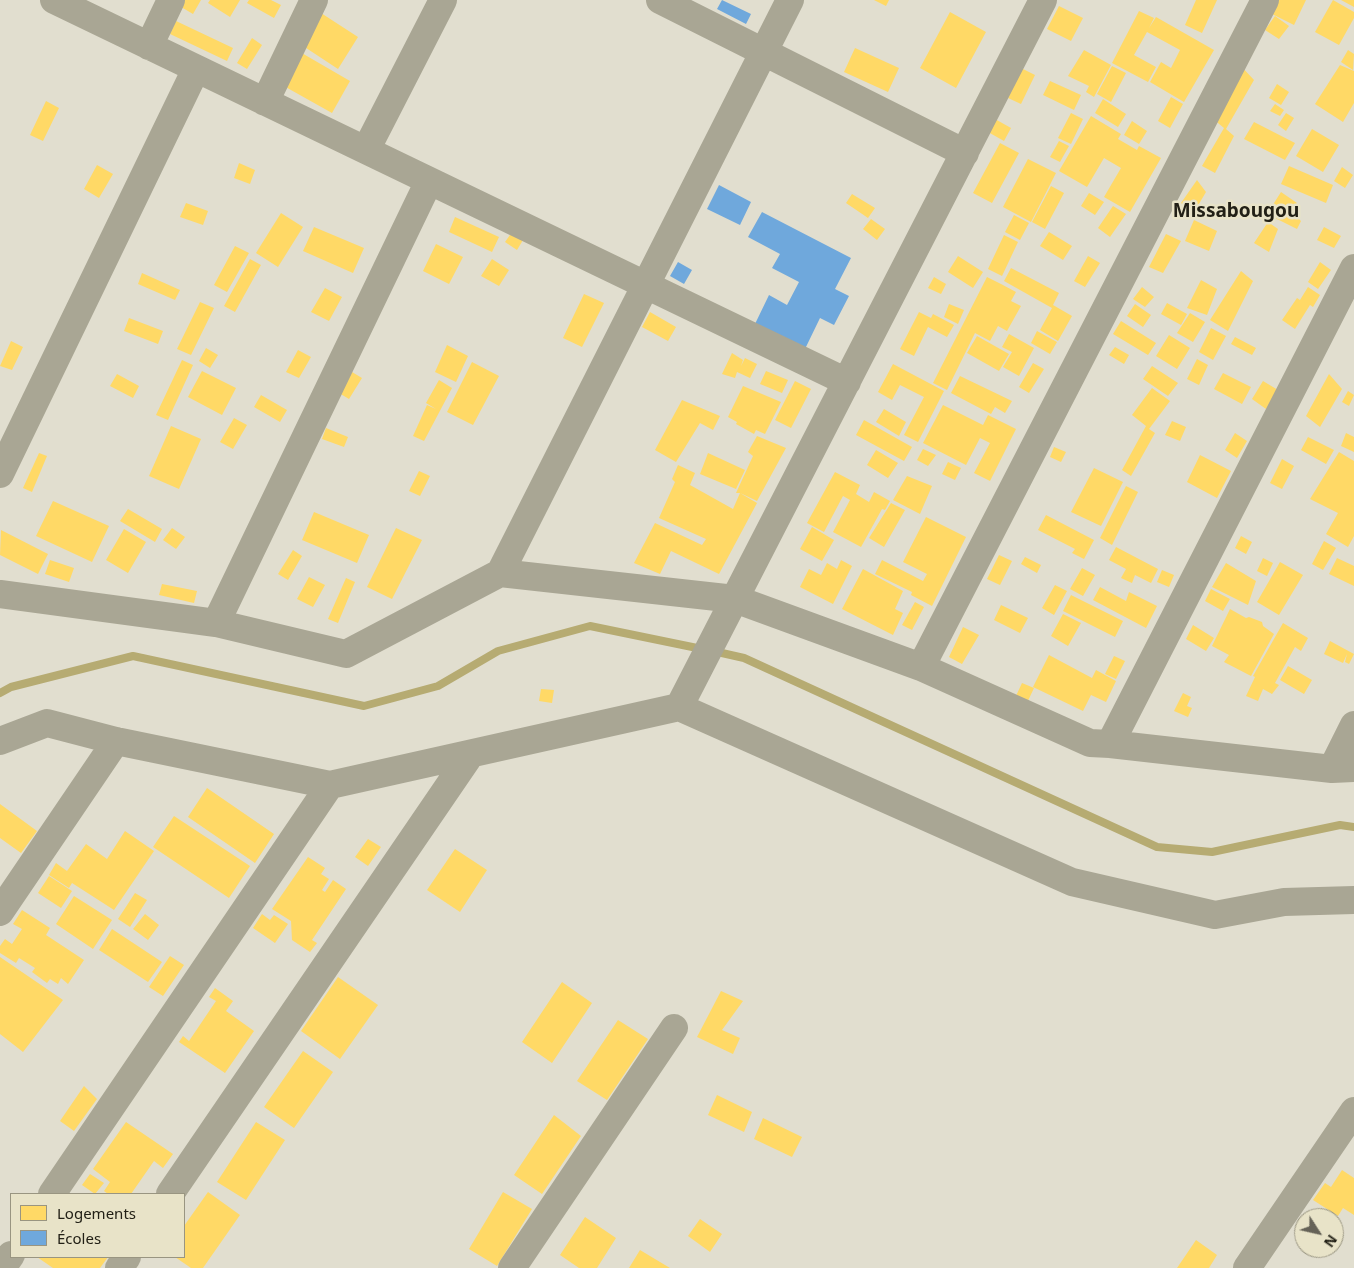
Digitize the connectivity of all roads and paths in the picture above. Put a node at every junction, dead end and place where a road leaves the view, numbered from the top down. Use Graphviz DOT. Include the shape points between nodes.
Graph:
graph roads {
  1 [pos="54,0"];
  2 [pos="171,0"];
  3 [pos="314,0"];
  4 [pos="443,0"];
  5 [pos="660,0"];
  6 [pos="790,0"];
  7 [pos="1043,0"];
  8 [pos="1265,0"];
  9 [pos="149,46"];
  10 [pos="763,52"];
  11 [pos="196,69"];
  12 [pos="265,102"];
  13 [pos="366,150"];
  14 [pos="965,153"];
  15 [pos="429,181"];
  16 [pos="1354,268"];
  17 [pos="646,285"];
  18 [pos="847,382"];
  19 [pos="0,474"];
  20 [pos="500,573"];
  21 [pos="0,594"];
  22 [pos="729,610"];
  23 [pos="216,623"];
  24 [pos="921,667"];
  25 [pos="679,707"];
  26 [pos="1354,725"];
  27 [pos="0,741"];
  28 [pos="116,741"];
  29 [pos="1110,744"];
  30 [pos="470,755"];
  31 [pos="1343,769"];
  32 [pos="330,785"];
  33 [pos="1354,900"];
  34 [pos="0,912"];
  35 [pos="674,1028"];
  36 [pos="1354,1111"];
  37 [pos="53,1193"];
  38 [pos="171,1193"];
  39 [pos="512,1268"];
  40 [pos="1247,1268"];
  1 -- 9 [label="street"];
  2 -- 9 [label="street"];
  3 -- 12 [label="street"];
  4 -- 13 [label="street"];
  5 -- 10 [label="street"];
  6 -- 10 [label="street"];
  7 -- 14 [label="street"];
  8 -- 24 [label="street"];
  9 -- 11 [label="street"];
  10 -- 14 [label="street"];
  10 -- 17 [label="street"];
  11 -- 12 [label="street"];
  11 -- 19 [label="street"];
  12 -- 13 [label="street"];
  13 -- 15 [label="street"];
  14 -- 18 [label="street"];
  15 -- 17 [label="street"];
  15 -- 23 [label="street"];
  16 -- 29 [label="street"];
  17 -- 18 [label="street"];
  17 -- 20 [label="street"];
  18 -- 22 [label="street"];
  20 -- 22 [label="street"];
  20 -- 23 [label="street" via="346,654"];
  21 -- 23 [label="street"];
  22 -- 24 [label="street"];
  22 -- 25 [label="street"];
  24 -- 29 [label="street" via="1090,743"];
  25 -- 30 [label="street"];
  25 -- 33 [label="street" via="1072,882 1215,915 1284,902"];
  26 -- 31 [label="street"];
  27 -- 28 [label="street" via="47,723"];
  28 -- 32 [label="street"];
  28 -- 34 [label="street"];
  29 -- 31 [label="street"];
  30 -- 32 [label="street"];
  30 -- 38 [label="street"];
  32 -- 37 [label="street"];
  35 -- 39 [label="street"];
  36 -- 40 [label="street"];
}
